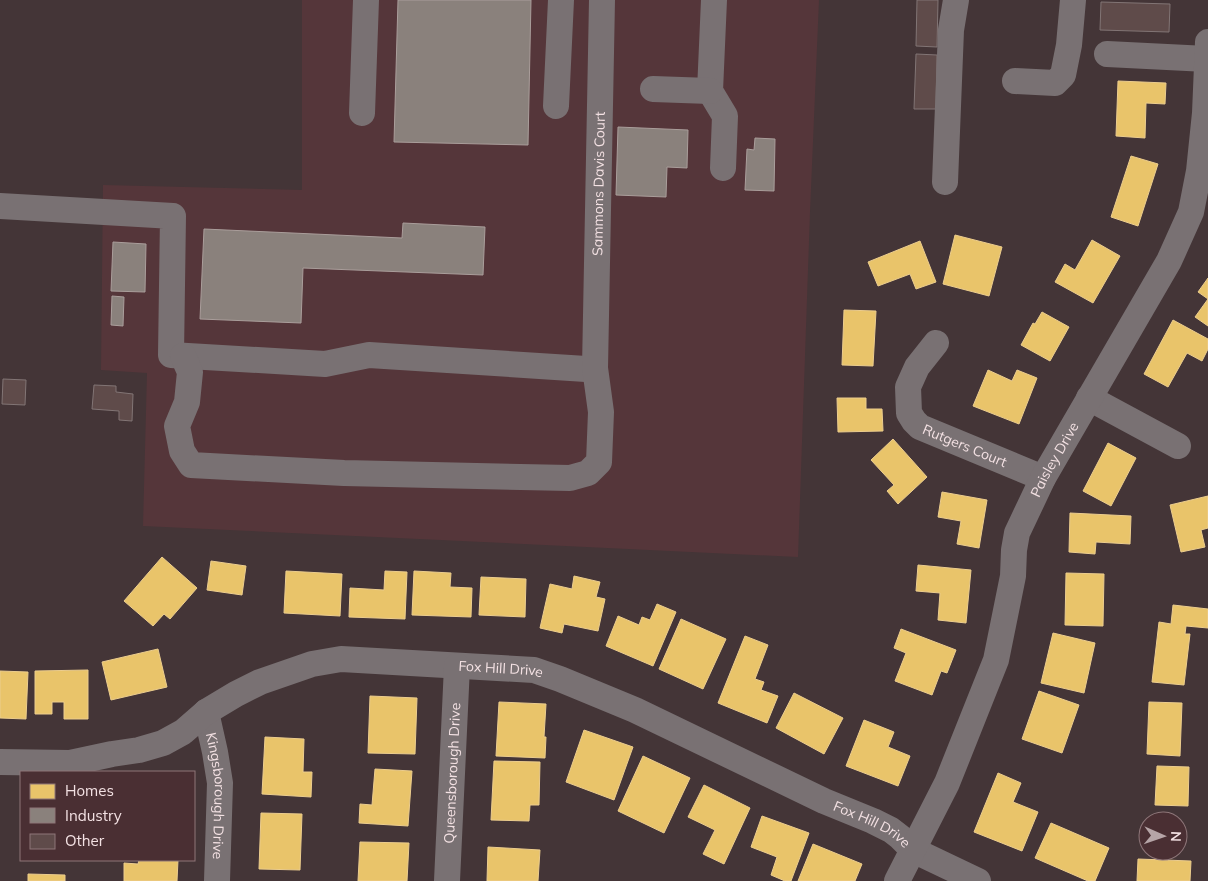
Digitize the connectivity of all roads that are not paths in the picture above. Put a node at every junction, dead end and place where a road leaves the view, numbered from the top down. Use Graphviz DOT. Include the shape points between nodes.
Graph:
graph roads {
  1 [pos="366,0"];
  2 [pos="561,0"];
  3 [pos="602,0"];
  4 [pos="714,0"];
  5 [pos="956,0"];
  6 [pos="1073,0"];
  7 [pos="1208,50"];
  8 [pos="1107,54"];
  9 [pos="1016,81"];
  10 [pos="653,89"];
  11 [pos="710,91"];
  12 [pos="556,106"];
  13 [pos="362,113"];
  14 [pos="723,168"];
  15 [pos="945,182"];
  16 [pos="0,206"];
  17 [pos="936,343"];
  18 [pos="183,356"];
  19 [pos="595,368"];
  20 [pos="1090,398"];
  21 [pos="1178,446"];
  22 [pos="1043,478"];
  23 [pos="457,666"];
  24 [pos="206,712"];
  25 [pos="0,762"];
  26 [pos="913,850"];
  27 [pos="217,881"];
  28 [pos="447,881"];
  29 [pos="897,881"];
  30 [pos="978,881"];
  1 -- 13 [label="street"];
  2 -- 12 [label="street"];
  3 -- 19 [label="street, Sammons Davis Court"];
  4 -- 11 [label="street"];
  5 -- 15 [label="street"];
  6 -- 9 [label="street" via="1063,75 1055,83"];
  7 -- 8 [label="street"];
  7 -- 20 [label="street, Paisley Drive" via="1199,171 1191,212 1169,261"];
  10 -- 11 [label="street"];
  11 -- 14 [label="street" via="725,116"];
  16 -- 18 [label="street" via="173,216 171,355"];
  17 -- 22 [label="street, Rutgers Court" via="917,367 908,387 909,413 914,421 920,427"];
  18 -- 19 [label="street" via="325,364 369,355"];
  18 -- 19 [label="street, Sammons Davis Court" via="190,372 187,402 177,426 182,451 191,465 344,473 570,478 588,473 599,462 601,412"];
  20 -- 21 [label="street"];
  20 -- 22 [label="street, Paisley Drive"];
  22 -- 26 [label="street, Paisley Drive" via="1018,533 996,660 948,783"];
  23 -- 24 [label="street, Fox Hill Drive" via="340,658 260,682"];
  23 -- 26 [label="street, Fox Hill Drive" via="534,670 560,678 873,821 891,830"];
  23 -- 28 [label="street, Queensborough Drive"];
  24 -- 25 [label="street, Fox Hill Drive" via="170,740 139,750 70,763"];
  24 -- 27 [label="street, Kingsborough Drive" via="220,783"];
  26 -- 29 [label="street, Paisley Drive"];
  26 -- 30 [label="street, Fox Hill Drive"];
}
